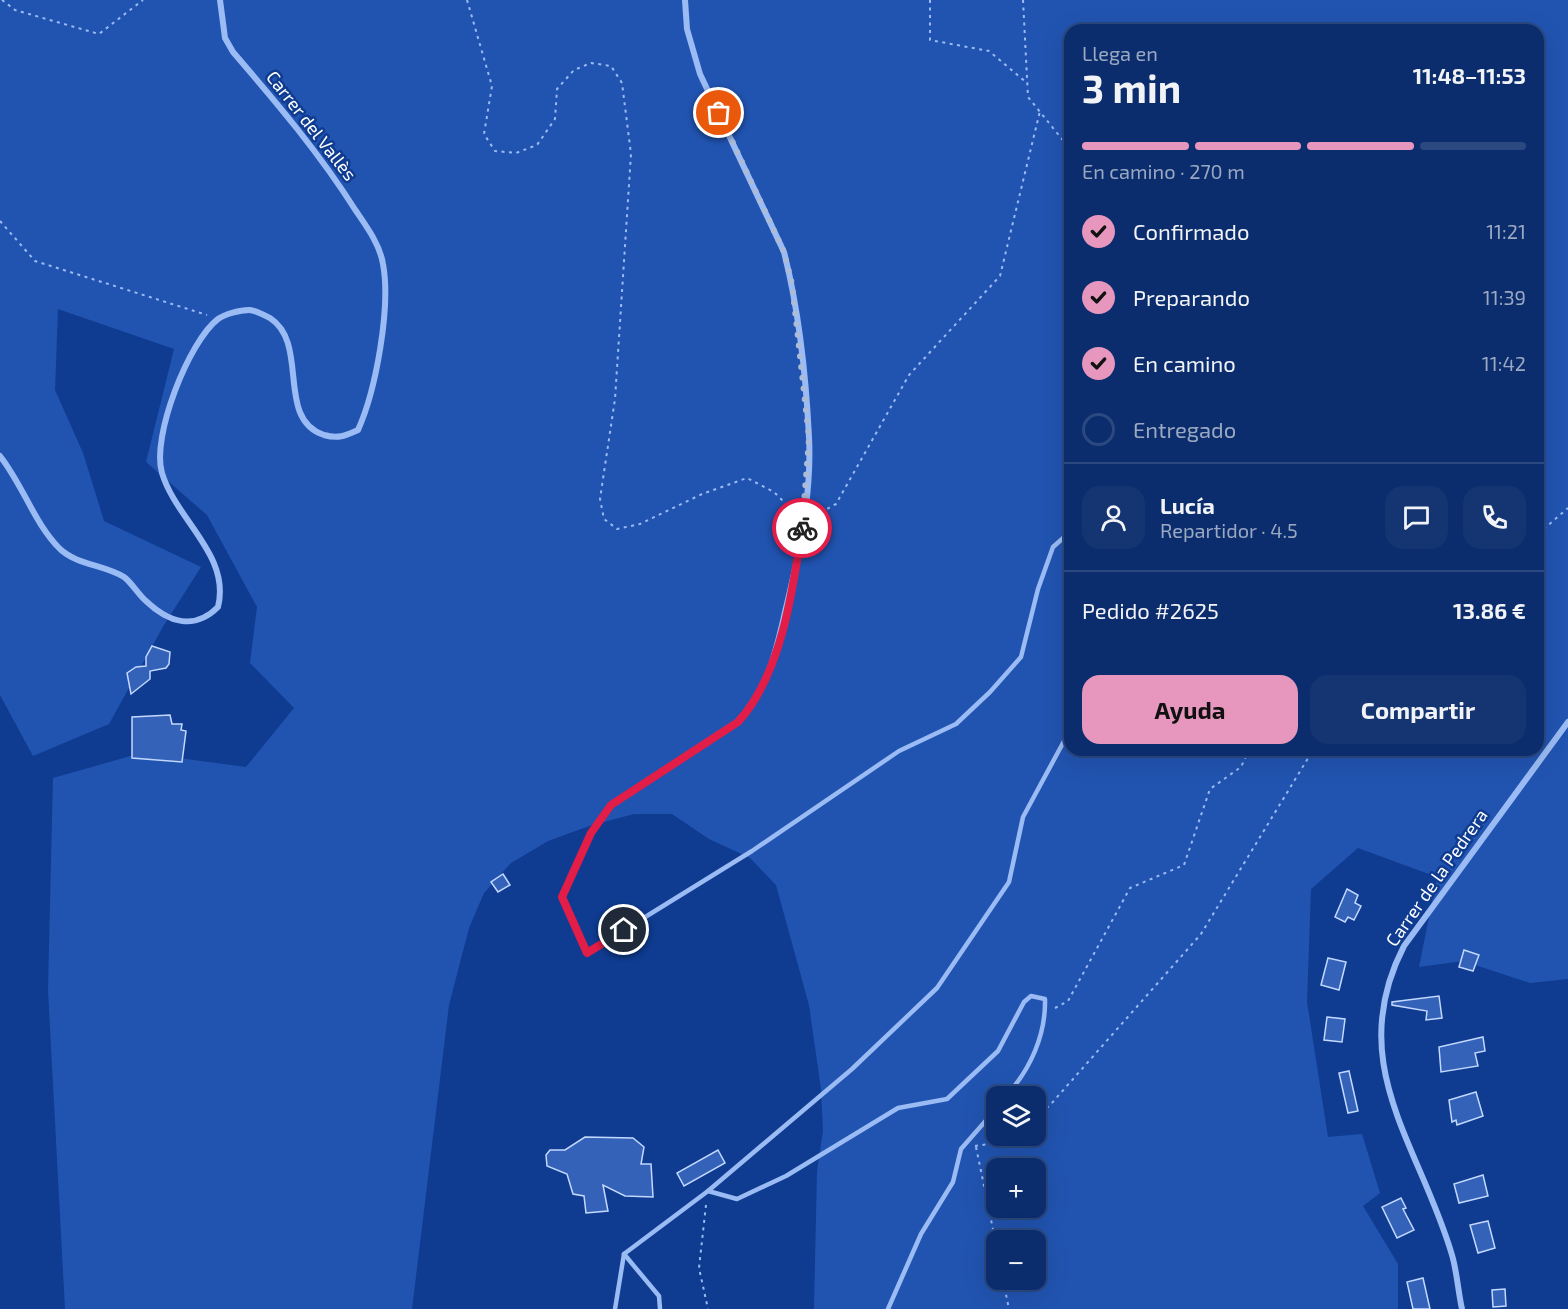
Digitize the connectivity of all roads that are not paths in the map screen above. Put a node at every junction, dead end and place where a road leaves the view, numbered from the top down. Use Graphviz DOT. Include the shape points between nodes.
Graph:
graph roads {
  1 [pos="220,0"];
  2 [pos="685,0"];
  3 [pos="0,456"];
  4 [pos="1064,537"];
  5 [pos="1568,722"];
  6 [pos="1064,741"];
  7 [pos="1544,755"];
  8 [pos="1543,756"];
  9 [pos="611,805"];
  10 [pos="1015,1086"];
  11 [pos="986,1120"];
  12 [pos="708,1191"];
  13 [pos="624,1254"];
  14 [pos="615,1309"];
  15 [pos="660,1309"];
  16 [pos="888,1309"];
  17 [pos="1462,1309"];
  1 -- 3 [label="street, Carrer del Vallès" via="225,38 233,52 327,165 375,240 383,263 385,297 373,390 358,430 336,438 315,432 303,418 294,393 290,346 278,324 249,310 218,319 177,388 164,422 159,459 162,475 221,580 218,607 198,621 170,618 144,600 126,579 61,550"];
  2 -- 9 [label="street" via="687,29 700,74 784,252 792,284 809,438 804,521 780,636 766,682 752,707 738,722"];
  4 -- 9 [label="lane" via="1053,547 1020,657 956,724 899,751 753,851 587,953 562,897 591,833"];
  5 -- 7 [label="street, Carrer de la Pedrera"];
  6 -- 12 [label="lane" via="1023,817 1009,882 937,988 852,1069"];
  8 -- 17 [label="street, Carrer de la Pedrera" via="1404,945 1390,972 1381,1015 1385,1077 1399,1126 1452,1256"];
  10 -- 12 [label="lane" via="1044,1029 1045,999 1031,996 1024,1002 998,1051 947,1100 898,1108 786,1176 737,1199"];
  11 -- 16 [label="lane" via="960,1149 953,1182 921,1234"];
  12 -- 13 [label="lane"];
  13 -- 14 [label="lane"];
  13 -- 15 [label="lane" via="659,1296"];
}
